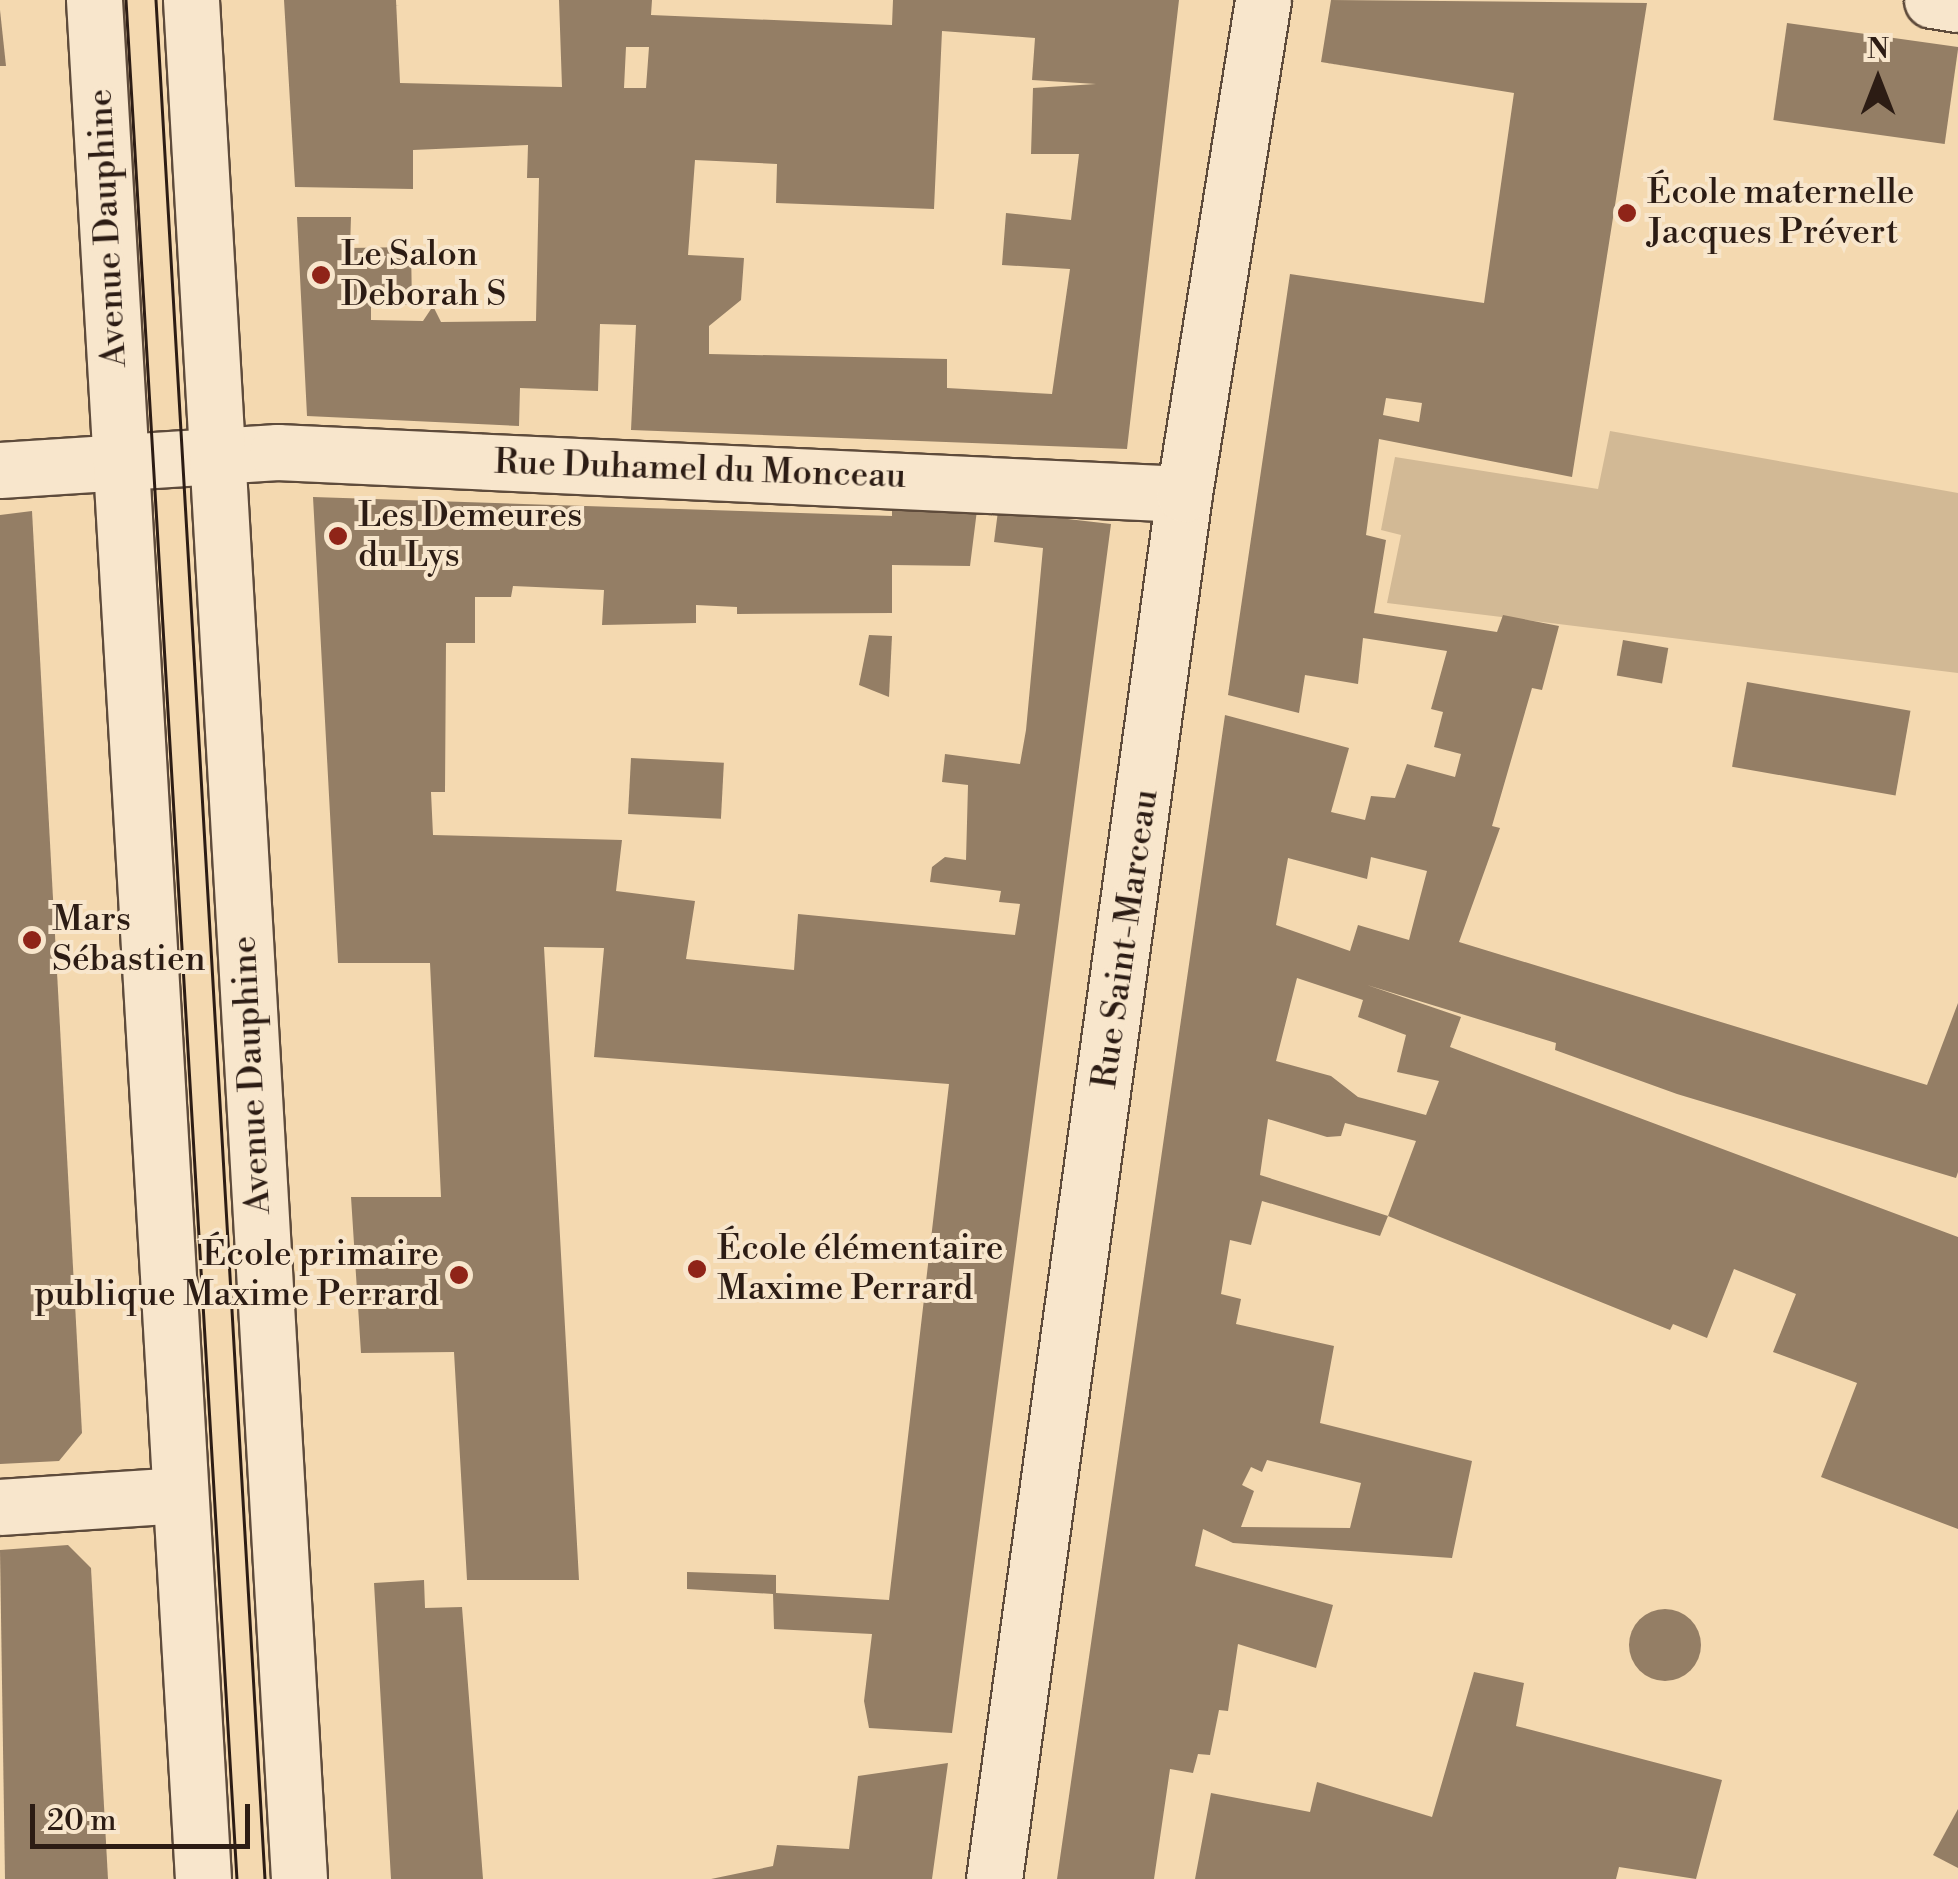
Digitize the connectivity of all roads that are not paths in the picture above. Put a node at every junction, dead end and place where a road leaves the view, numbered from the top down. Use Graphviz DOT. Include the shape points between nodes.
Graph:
graph roads {
  1 [pos="94,0"];
  2 [pos="192,0"];
  3 [pos="1264,0"];
  4 [pos="1932,0"];
  5 [pos="1958,4"];
  6 [pos="215,450"];
  7 [pos="122,456"];
  8 [pos="0,470"];
  9 [pos="1184,494"];
  10 [pos="180,1495"];
  11 [pos="0,1507"];
  12 [pos="203,1879"];
  13 [pos="299,1879"];
  14 [pos="994,1879"];
  1 -- 7 [label="main road, Avenue Dauphine"];
  2 -- 6 [label="main road, Avenue Dauphine"];
  3 -- 9 [label="main road, Rue Saint-Marceau"];
  4 -- 5 [label="main road"];
  6 -- 7 [label="main road"];
  6 -- 9 [label="main road, Rue Duhamel du Monceau"];
  6 -- 13 [label="main road, Avenue Dauphine"];
  7 -- 8 [label="main road"];
  7 -- 10 [label="main road, Avenue Dauphine"];
  9 -- 14 [label="main road, Rue Saint-Marceau"];
  10 -- 11 [label="main road"];
  10 -- 12 [label="main road, Avenue Dauphine"];
}
